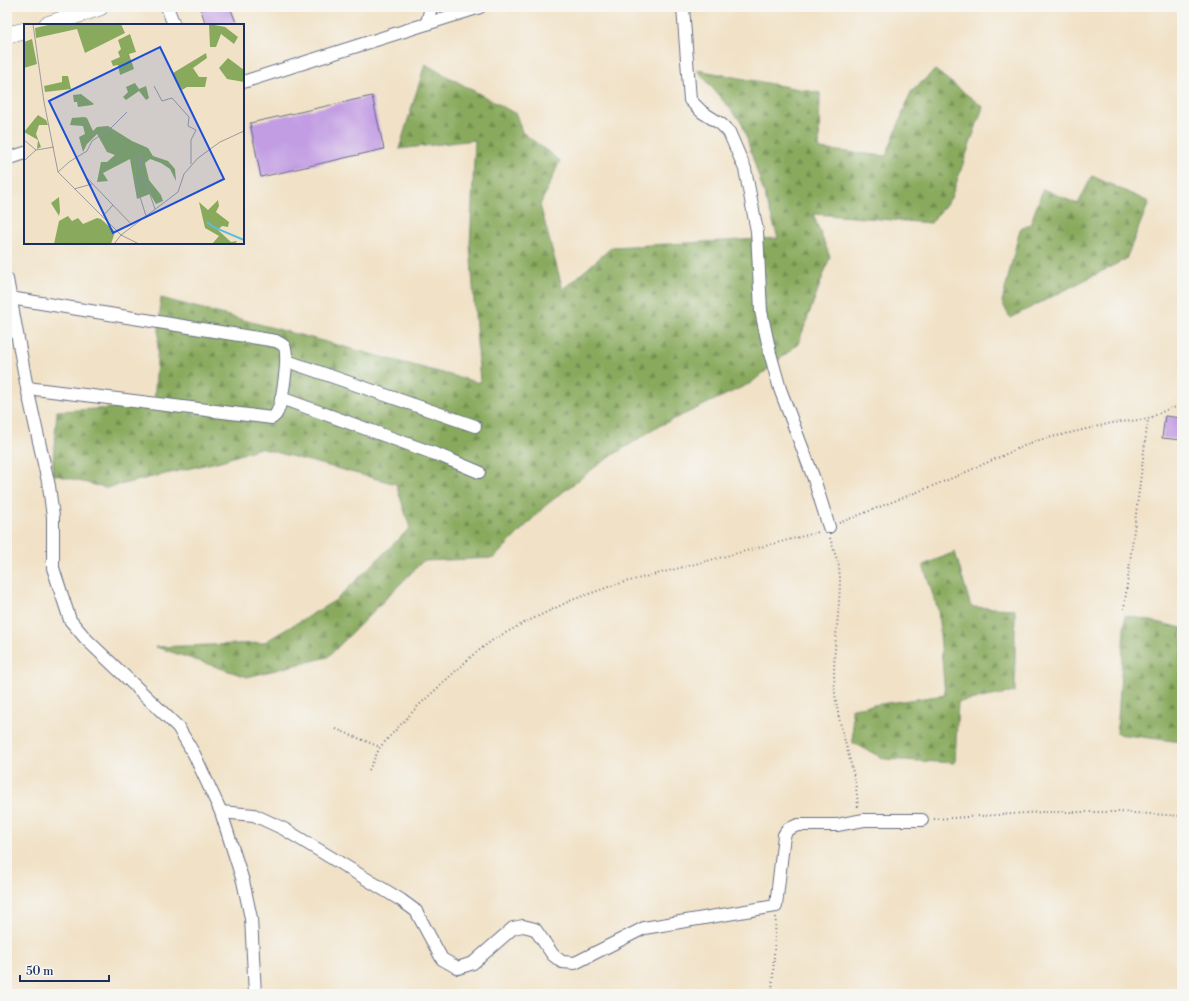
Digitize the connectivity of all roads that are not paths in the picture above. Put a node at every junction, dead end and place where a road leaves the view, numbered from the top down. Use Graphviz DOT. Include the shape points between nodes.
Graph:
graph roads {
  1 [pos="100,7"];
  2 [pos="167,7"];
  3 [pos="431,7"];
  4 [pos="480,7"];
  5 [pos="683,7"];
  6 [pos="427,23"];
  7 [pos="50,24"];
  8 [pos="174,24"];
  9 [pos="24,31"];
  10 [pos="7,35"];
  11 [pos="244,82"];
  12 [pos="24,153"];
  13 [pos="7,159"];
  14 [pos="7,279"];
  15 [pos="10,298"];
  16 [pos="286,362"];
  17 [pos="27,388"];
  18 [pos="281,398"];
  19 [pos="475,426"];
  20 [pos="479,472"];
  21 [pos="829,527"];
  22 [pos="221,812"];
  23 [pos="922,820"];
  24 [pos="255,994"];
  1 -- 7 [label="main road"];
  2 -- 8 [label="street"];
  3 -- 6 [label="street"];
  4 -- 6 [label="street"];
  5 -- 21 [label="street" via="690,100 729,132 745,169 757,231 761,311 770,353"];
  6 -- 11 [label="street"];
  9 -- 10 [label="main road"];
  12 -- 13 [label="street"];
  14 -- 15 [label="street"];
  15 -- 16 [label="street" via="276,341 283,346"];
  15 -- 17 [label="street"];
  16 -- 18 [label="street"];
  16 -- 19 [label="street"];
  17 -- 18 [label="street" via="272,418 277,413"];
  17 -- 22 [label="street" via="49,486 53,517 53,568 70,620 86,639 178,727 194,754"];
  18 -- 20 [label="street"];
  22 -- 23 [label="street" via="254,815 284,829 401,900 416,910 442,959 458,968 473,963 513,928 523,926 535,930 562,962 575,963 644,928 776,906 784,836 788,829 798,824 837,825 856,821"];
  22 -- 24 [label="street" via="243,881 251,918"];
}
